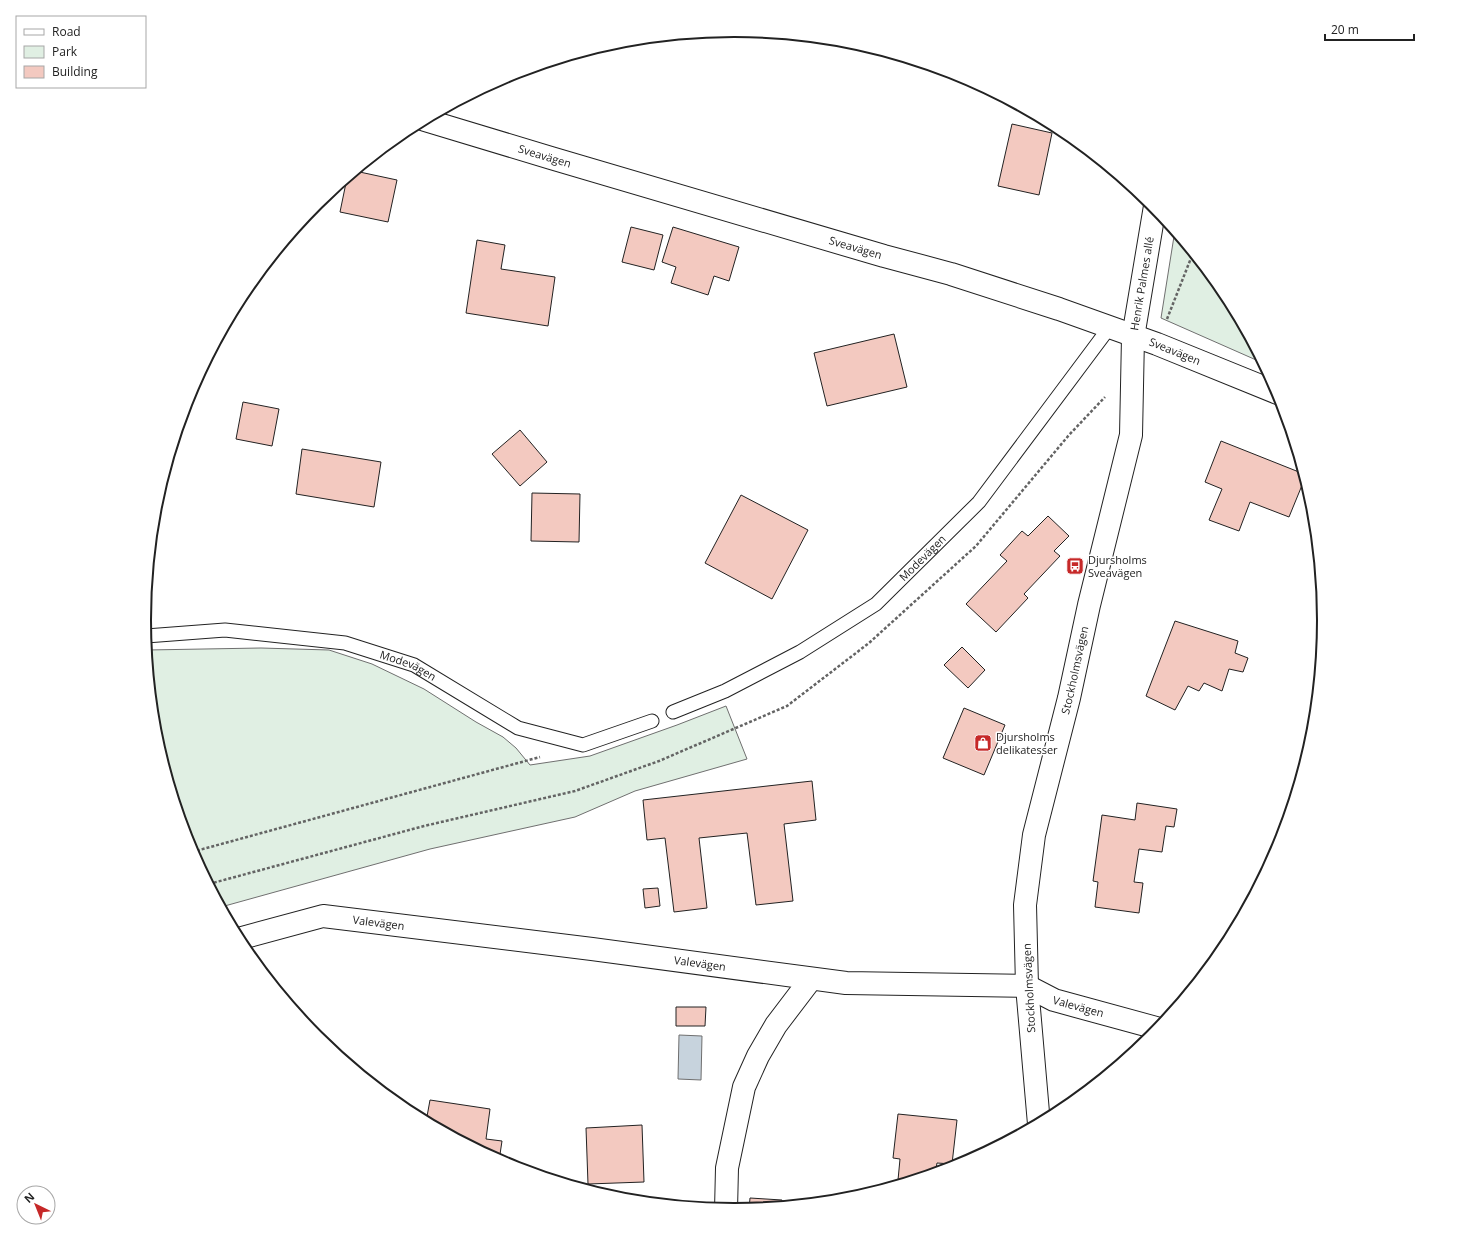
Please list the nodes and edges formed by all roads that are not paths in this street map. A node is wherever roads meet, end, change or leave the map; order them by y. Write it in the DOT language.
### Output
graph roads {
  1 [pos="432,122"];
  2 [pos="1153,215"];
  3 [pos="1109,328"];
  4 [pos="1133,337"];
  5 [pos="1271,390"];
  6 [pos="151,636"];
  7 [pos="673,712"];
  8 [pos="652,721"];
  9 [pos="244,937"];
  10 [pos="811,979"];
  11 [pos="1027,986"];
  12 [pos="1153,1027"];
  13 [pos="1039,1118"];
  14 [pos="726,1204"];
  1 -- 3 [label="street, Sveavägen"];
  2 -- 4 [label="street, Henrik Palmes allé"];
  3 -- 4 [label="street, Sveavägen"];
  3 -- 7 [label="lane, Modevägen"];
  4 -- 5 [label="street, Sveavägen"];
  4 -- 11 [label="street, Stockholmsvägen"];
  6 -- 8 [label="lane, Modevägen"];
  9 -- 10 [label="street, Valevägen"];
  10 -- 11 [label="street, Valevägen"];
  10 -- 14 [label="street"];
  11 -- 12 [label="street, Valevägen"];
  11 -- 13 [label="street, Stockholmsvägen"];
}
